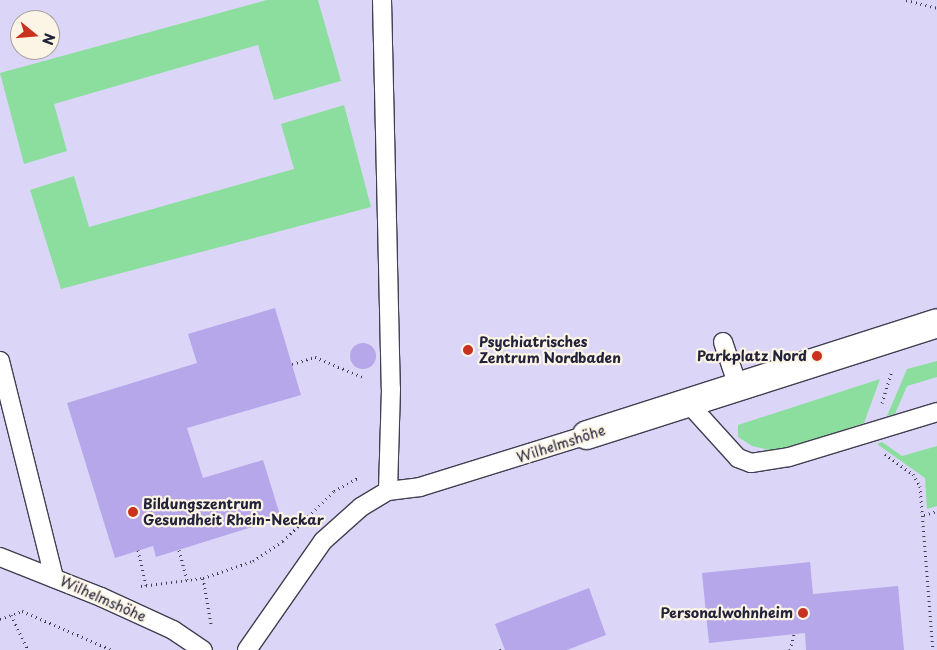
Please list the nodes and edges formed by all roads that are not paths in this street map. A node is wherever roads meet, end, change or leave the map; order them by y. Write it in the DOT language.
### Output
graph roads {
  1 [pos="382,0"];
  2 [pos="937,323"];
  3 [pos="723,342"];
  4 [pos="0,361"];
  5 [pos="738,386"];
  6 [pos="689,404"];
  7 [pos="937,412"];
  8 [pos="586,435"];
  9 [pos="388,492"];
  10 [pos="0,557"];
  11 [pos="54,578"];
  12 [pos="203,650"];
  13 [pos="247,650"];
  1 -- 9 [label="lane"];
  2 -- 5 [label="street, Wilhelmshöhe"];
  3 -- 5 [label="lane"];
  4 -- 11 [label="lane"];
  5 -- 6 [label="street, Wilhelmshöhe"];
  6 -- 7 [label="lane"];
  6 -- 8 [label="street, Wilhelmshöhe"];
  8 -- 9 [label="lane, Wilhelmshöhe"];
  9 -- 13 [label="lane, Wilhelmshöhe"];
  10 -- 11 [label="lane, Wilhelmshöhe"];
  11 -- 12 [label="lane, Wilhelmshöhe"];
}
